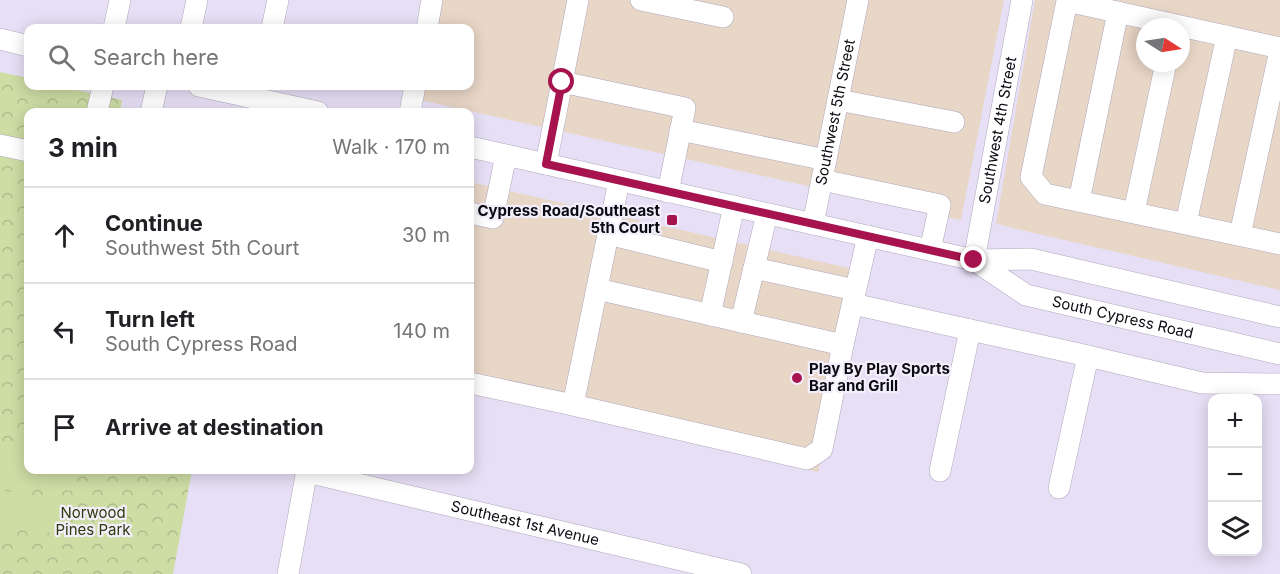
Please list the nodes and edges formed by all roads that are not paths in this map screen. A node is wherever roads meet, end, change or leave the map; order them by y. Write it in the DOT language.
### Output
graph roads {
  1 [pos="120,0"];
  2 [pos="197,0"];
  3 [pos="278,0"];
  4 [pos="432,0"];
  5 [pos="578,0"];
  6 [pos="641,0"];
  7 [pos="858,0"];
  8 [pos="1022,0"];
  9 [pos="1065,0"];
  10 [pos="1118,12"];
  11 [pos="723,17"];
  12 [pos="1142,18"];
  13 [pos="115,24"];
  14 [pos="192,24"];
  15 [pos="273,24"];
  16 [pos="428,24"];
  17 [pos="1190,29"];
  18 [pos="1227,36"];
  19 [pos="0,39"];
  20 [pos="24,45"];
  21 [pos="1280,49"];
  22 [pos="1164,72"];
  23 [pos="562,82"];
  24 [pos="102,90"];
  25 [pos="156,90"];
  26 [pos="207,90"];
  27 [pos="414,90"];
  28 [pos="260,92"];
  29 [pos="838,100"];
  30 [pos="232,103"];
  31 [pos="98,108"];
  32 [pos="153,108"];
  33 [pos="306,108"];
  34 [pos="411,108"];
  35 [pos="954,122"];
  36 [pos="680,130"];
  37 [pos="0,145"];
  38 [pos="474,148"];
  39 [pos="24,150"];
  40 [pos="506,155"];
  41 [pos="546,164"];
  42 [pos="824,170"];
  43 [pos="619,181"];
  44 [pos="668,192"];
  45 [pos="1079,201"];
  46 [pos="734,206"];
  47 [pos="1134,212"];
  48 [pos="474,214"];
  49 [pos="767,214"];
  50 [pos="1186,223"];
  51 [pos="813,224"];
  52 [pos="608,234"];
  53 [pos="1240,235"];
  54 [pos="868,236"];
  55 [pos="1280,244"];
  56 [pos="930,250"];
  57 [pos="974,260"];
  58 [pos="722,262"];
  59 [pos="754,268"];
  60 [pos="597,290"];
  61 [pos="854,297"];
  62 [pos="711,315"];
  63 [pos="1280,316"];
  64 [pos="741,322"];
  65 [pos="970,330"];
  66 [pos="843,345"];
  67 [pos="1280,354"];
  68 [pos="1088,356"];
  69 [pos="474,384"];
  70 [pos="1280,384"];
  71 [pos="573,405"];
  72 [pos="940,471"];
  73 [pos="306,474"];
  74 [pos="320,474"];
  75 [pos="1059,488"];
  76 [pos="288,574"];
  77 [pos="741,574"];
  1 -- 13 [label="street"];
  2 -- 14 [label="street"];
  3 -- 15 [label="street"];
  4 -- 16 [label="street"];
  5 -- 23 [label="street"];
  6 -- 11 [label="street"];
  7 -- 29 [label="street, Southwest 5th Street"];
  8 -- 57 [label="street, Southwest 4th Street"];
  9 -- 10 [label="street"];
  9 -- 45 [label="street"];
  10 -- 12 [label="street"];
  10 -- 45 [label="street"];
  17 -- 18 [label="street"];
  18 -- 21 [label="street"];
  18 -- 50 [label="street"];
  19 -- 20 [label="street"];
  21 -- 53 [label="street"];
  22 -- 47 [label="street"];
  23 -- 36 [label="street"];
  23 -- 41 [label="street"];
  24 -- 31 [label="street"];
  25 -- 32 [label="street"];
  26 -- 30 [label="street"];
  27 -- 34 [label="street"];
  28 -- 30 [label="street"];
  28 -- 33 [label="street"];
  29 -- 35 [label="street"];
  29 -- 42 [label="street, Southwest 5th Street"];
  36 -- 42 [label="street"];
  36 -- 44 [label="street"];
  37 -- 39 [label="street"];
  38 -- 40 [label="street, South Cypress Road"];
  40 -- 41 [label="street, South Cypress Road"];
  40 -- 48 [label="street"];
  41 -- 43 [label="street, South Cypress Road"];
  42 -- 51 [label="street, Southwest 5th Street"];
  42 -- 56 [label="street"];
  43 -- 44 [label="street, South Cypress Road"];
  43 -- 52 [label="street"];
  44 -- 46 [label="street, South Cypress Road"];
  45 -- 47 [label="street"];
  46 -- 49 [label="street, South Cypress Road"];
  46 -- 58 [label="street"];
  47 -- 50 [label="street"];
  49 -- 51 [label="street, South Cypress Road"];
  49 -- 59 [label="street"];
  50 -- 53 [label="street"];
  51 -- 54 [label="street, South Cypress Road"];
  52 -- 58 [label="street"];
  52 -- 60 [label="street"];
  53 -- 55 [label="street"];
  54 -- 56 [label="street, South Cypress Road"];
  54 -- 61 [label="street"];
  56 -- 57 [label="street, South Cypress Road"];
  57 -- 63 [label="street, South Cypress Road"];
  57 -- 67 [label="street, South Cypress Road"];
  58 -- 62 [label="street"];
  59 -- 61 [label="street"];
  59 -- 64 [label="street"];
  60 -- 62 [label="street"];
  60 -- 71 [label="street"];
  61 -- 65 [label="street"];
  61 -- 66 [label="street"];
  62 -- 64 [label="street"];
  64 -- 66 [label="street"];
  65 -- 68 [label="street"];
  65 -- 72 [label="street"];
  66 -- 71 [label="street"];
  68 -- 70 [label="street"];
  68 -- 75 [label="street"];
  69 -- 71 [label="street"];
  73 -- 76 [label="street"];
  74 -- 77 [label="street, Southeast 1st Avenue"];
}
